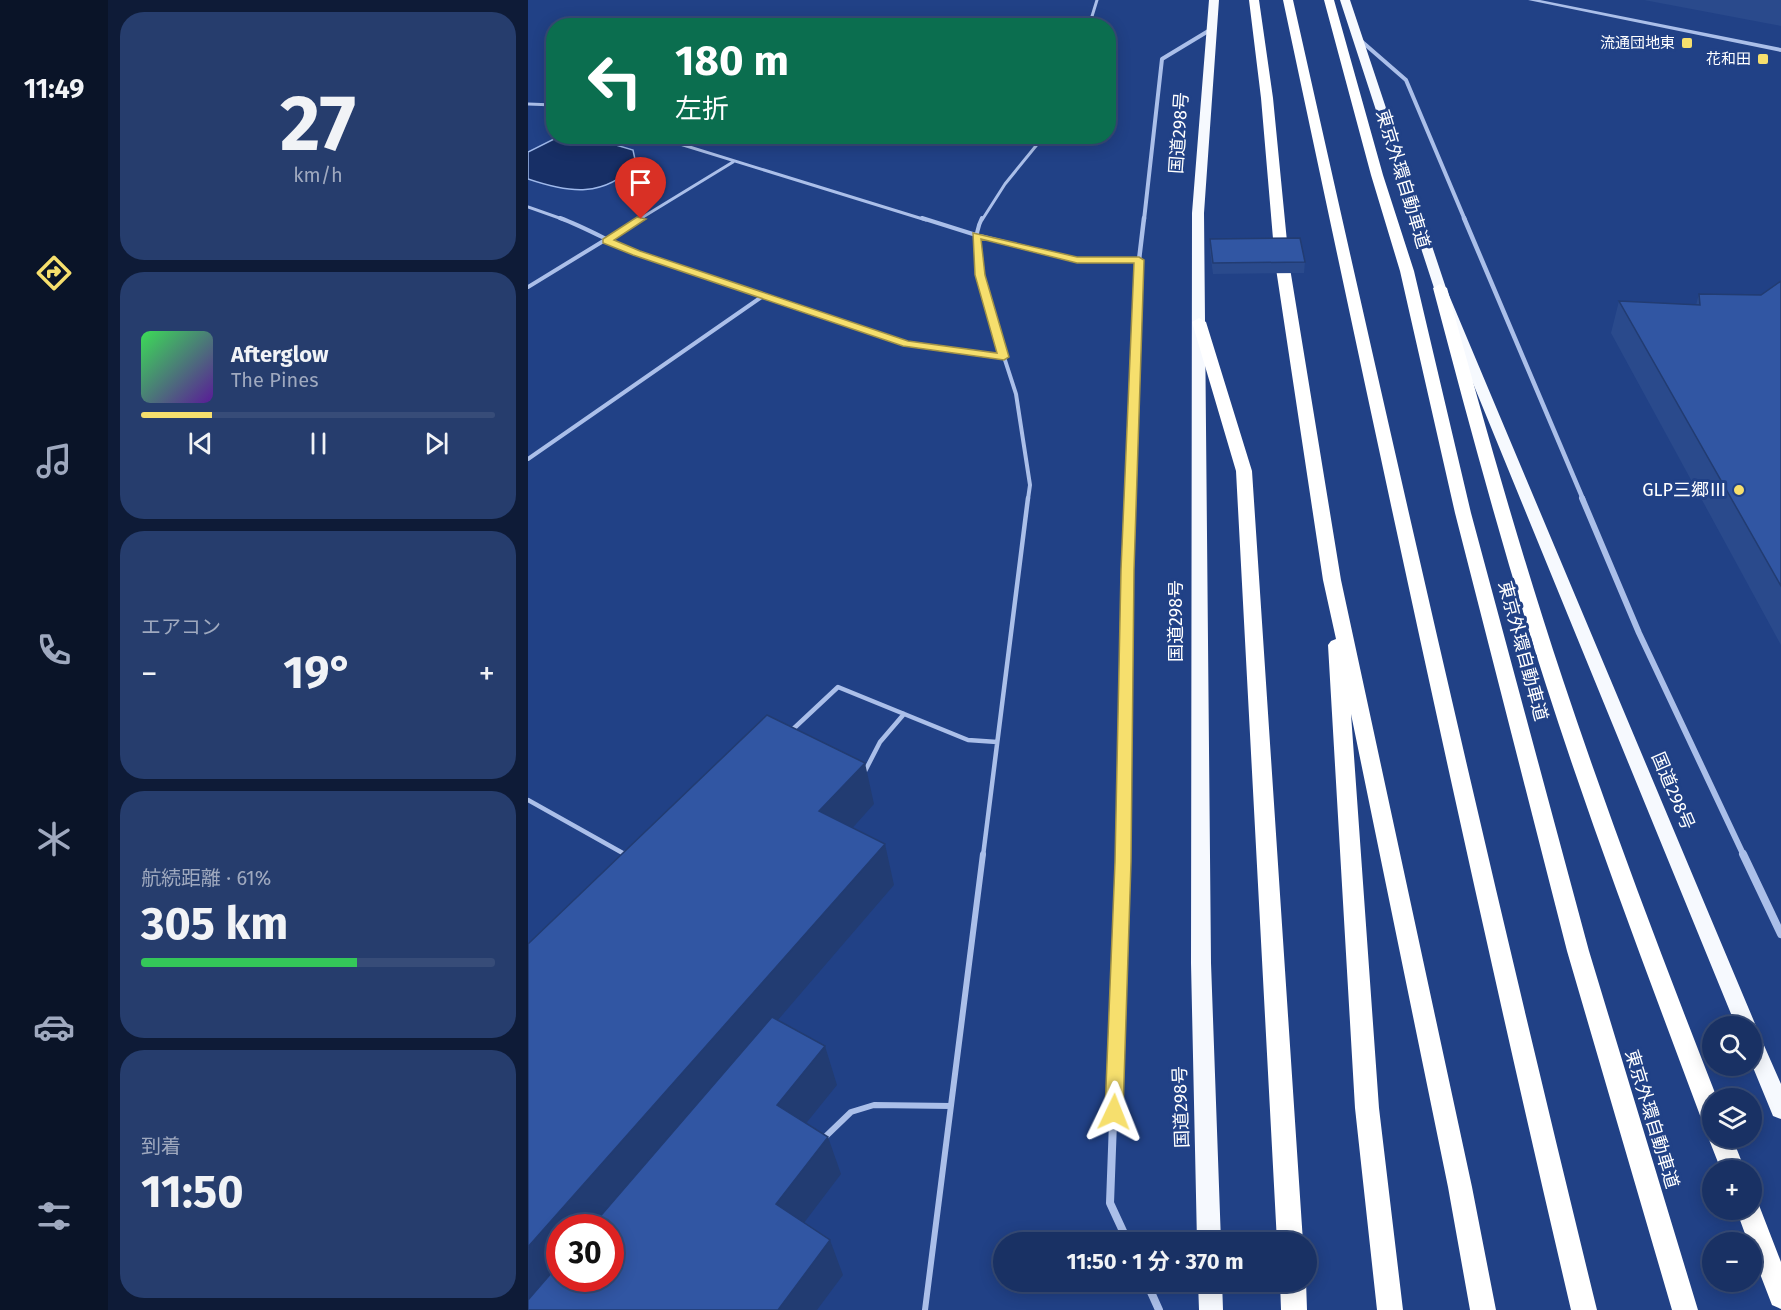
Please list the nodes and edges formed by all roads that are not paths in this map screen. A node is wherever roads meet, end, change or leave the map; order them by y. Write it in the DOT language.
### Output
graph roads {
  1 [pos="1097,0"];
  2 [pos="1214,0"];
  3 [pos="1254,0"];
  4 [pos="1288,0"];
  5 [pos="1329,0"];
  6 [pos="1344,0"];
  7 [pos="1531,0"];
  8 [pos="1091,18"];
  9 [pos="1210,30"];
  10 [pos="1355,36"];
  11 [pos="1781,50"];
  12 [pos="546,103"];
  13 [pos="528,104"];
  14 [pos="680,144"];
  15 [pos="1038,144"];
  16 [pos="734,161"];
  17 [pos="528,207"];
  18 [pos="976,235"];
  19 [pos="607,241"];
  20 [pos="1139,260"];
  21 [pos="528,287"];
  22 [pos="1440,288"];
  23 [pos="763,296"];
  24 [pos="1199,322"];
  25 [pos="1004,357"];
  26 [pos="528,459"];
  27 [pos="1332,580"];
  28 [pos="904,714"];
  29 [pos="786,736"];
  30 [pos="997,742"];
  31 [pos="858,784"];
  32 [pos="528,800"];
  33 [pos="632,858"];
  34 [pos="1781,934"];
  35 [pos="1742,1016"];
  36 [pos="1762,1064"];
  37 [pos="1702,1089"];
  38 [pos="951,1106"];
  39 [pos="1781,1109"];
  40 [pos="817,1145"];
  41 [pos="1752,1220"];
  42 [pos="1123,1232"];
  43 [pos="1209,1232"];
  44 [pos="1289,1232"];
  45 [pos="1151,1292"];
  46 [pos="1210,1292"];
  47 [pos="1293,1292"];
  48 [pos="1781,1296"];
  49 [pos="925,1310"];
  50 [pos="1159,1310"];
  51 [pos="1210,1310"];
  52 [pos="1294,1310"];
  53 [pos="1390,1310"];
  54 [pos="1483,1310"];
  55 [pos="1584,1310"];
  56 [pos="1685,1310"];
  1 -- 8 [label="lane"];
  2 -- 9 [label="highway, 国道298号"];
  3 -- 27 [label="highway"];
  4 -- 55 [label="highway"];
  5 -- 56 [label="highway, 東京外環自動車道"];
  6 -- 10 [label="highway, 国道298号"];
  7 -- 11 [label="street"];
  9 -- 20 [label="street"];
  9 -- 24 [label="highway, 国道298号"];
  10 -- 22 [label="highway, 国道298号"];
  10 -- 34 [label="street"];
  12 -- 13 [label="lane"];
  14 -- 16 [label="lane"];
  15 -- 18 [label="lane"];
  16 -- 18 [label="lane"];
  16 -- 19 [label="lane"];
  17 -- 19 [label="lane"];
  18 -- 20 [label="lane"];
  18 -- 25 [label="lane"];
  19 -- 21 [label="lane"];
  19 -- 23 [label="lane"];
  20 -- 42 [label="street"];
  22 -- 35 [label="highway, 国道298号"];
  22 -- 37 [label="highway"];
  23 -- 25 [label="lane"];
  23 -- 26 [label="lane"];
  24 -- 43 [label="highway, 国道298号"];
  24 -- 44 [label="highway"];
  25 -- 30 [label="lane"];
  27 -- 53 [label="highway"];
  27 -- 54 [label="highway"];
  28 -- 29 [label="lane"];
  28 -- 30 [label="lane"];
  28 -- 31 [label="lane"];
  30 -- 38 [label="lane"];
  32 -- 33 [label="lane"];
  36 -- 39 [label="highway"];
  38 -- 40 [label="lane"];
  38 -- 49 [label="lane"];
  41 -- 48 [label="highway"];
  45 -- 50 [label="street"];
  46 -- 51 [label="highway"];
  47 -- 52 [label="highway"];
}
